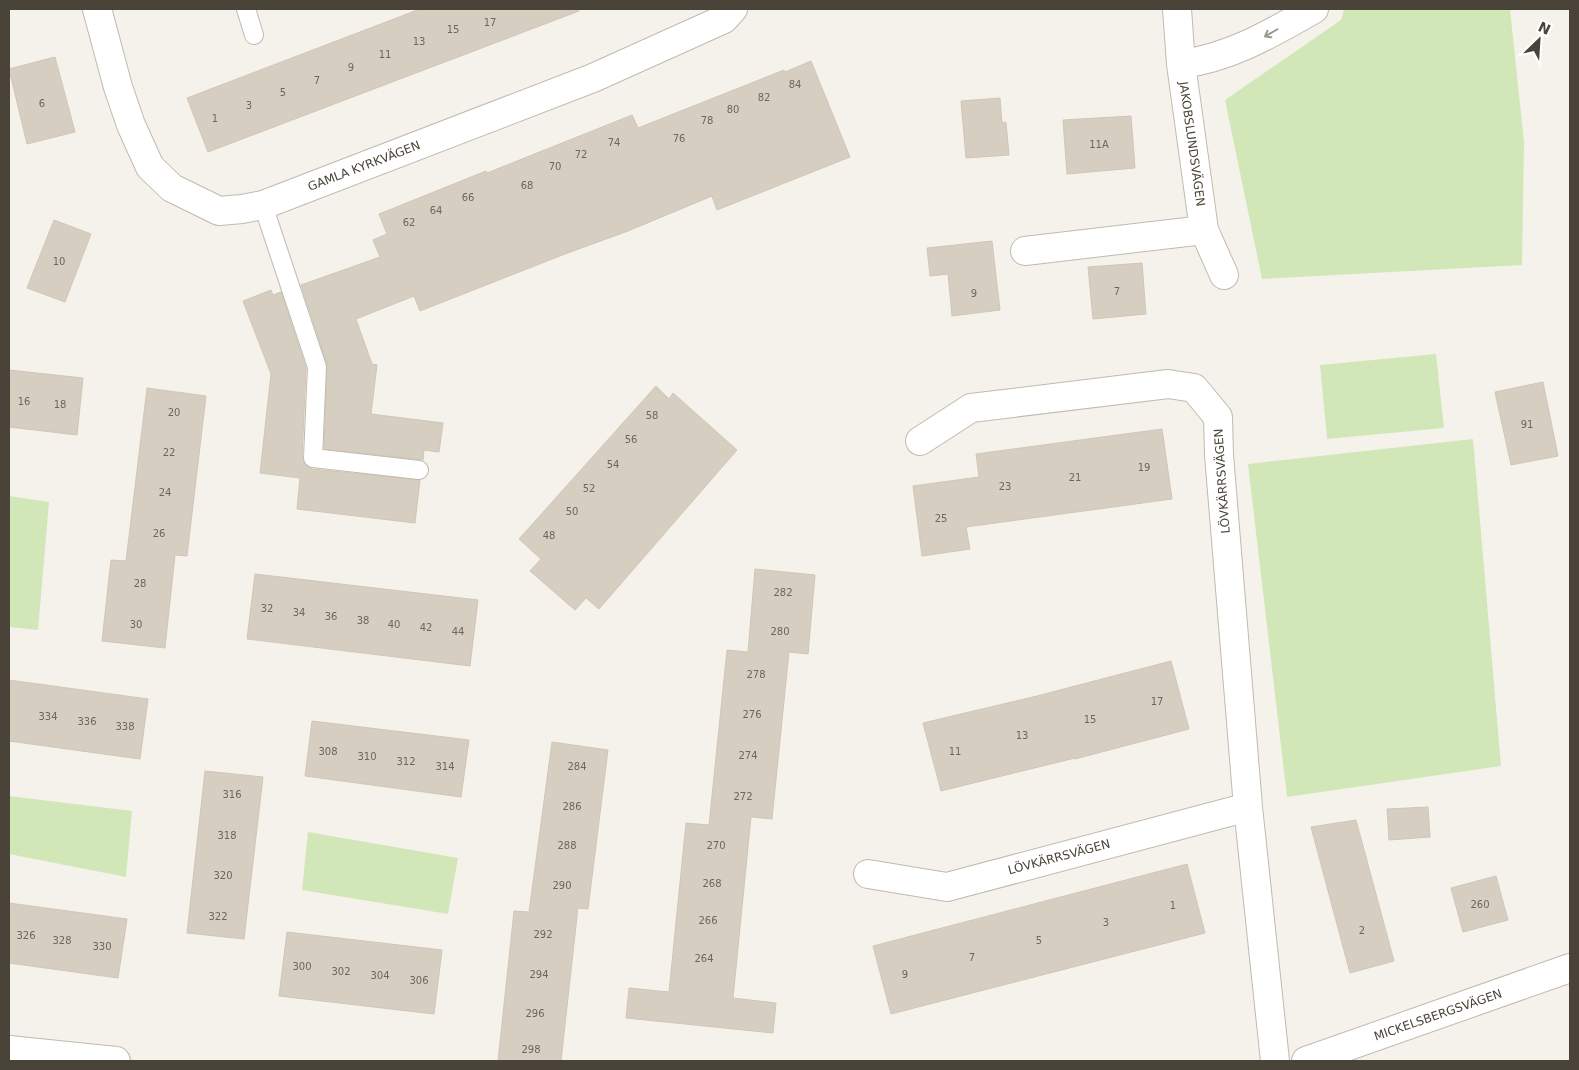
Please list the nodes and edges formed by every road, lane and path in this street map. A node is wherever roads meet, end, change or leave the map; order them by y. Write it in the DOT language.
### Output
graph roads {
  1 [pos="97,9"];
  2 [pos="246,9"];
  3 [pos="733,9"];
  4 [pos="1177,9"];
  5 [pos="1314,9"];
  6 [pos="254,35"];
  7 [pos="1181,64"];
  8 [pos="263,204"];
  9 [pos="1204,230"];
  10 [pos="1024,251"];
  11 [pos="1224,276"];
  12 [pos="920,441"];
  13 [pos="419,470"];
  14 [pos="1248,806"];
  15 [pos="868,874"];
  16 [pos="1570,968"];
  17 [pos="9,1050"];
  18 [pos="116,1061"];
  19 [pos="1275,1061"];
  20 [pos="1306,1061"];
  1 -- 8 [label="street, GAMLA KYRKVÄGEN"];
  2 -- 6 [label="lane"];
  3 -- 8 [label="street, GAMLA KYRKVÄGEN"];
  4 -- 7 [label="street, JAKOBSLUNDSVÄGEN"];
  5 -- 7 [label="street, one-way"];
  7 -- 9 [label="street, JAKOBSLUNDSVÄGEN"];
  8 -- 13 [label="lane"];
  9 -- 10 [label="street"];
  9 -- 11 [label="street, JAKOBSLUNDSVÄGEN"];
  12 -- 14 [label="street, LÖVKÄRRSVÄGEN"];
  14 -- 15 [label="street, LÖVKÄRRSVÄGEN"];
  14 -- 19 [label="street, LÖVKÄRRSVÄGEN"];
  16 -- 20 [label="street, MICKELSBERGSVÄGEN"];
  17 -- 18 [label="street"];
}
